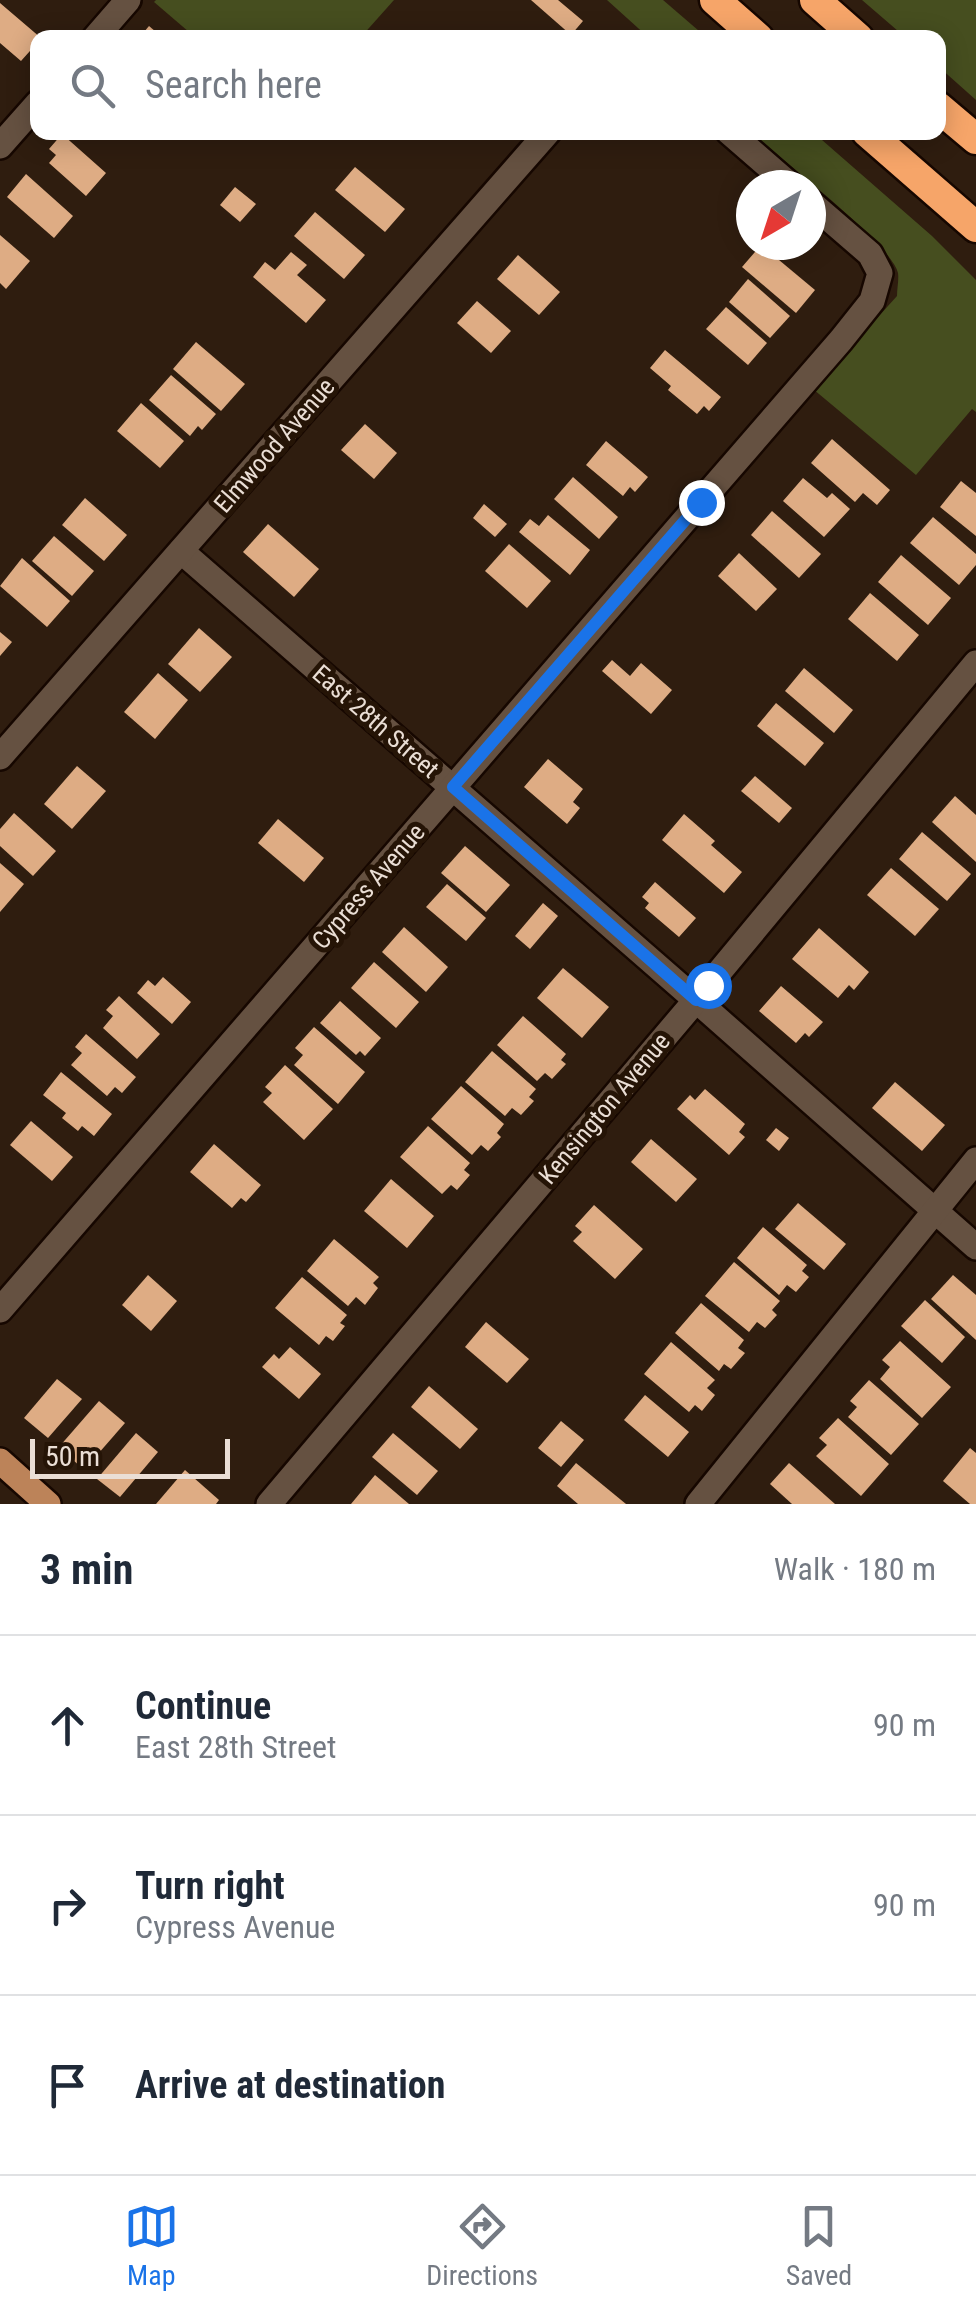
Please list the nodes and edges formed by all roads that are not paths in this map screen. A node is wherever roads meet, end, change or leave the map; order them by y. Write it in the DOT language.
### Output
graph roads {
  1 [pos="128,0"];
  2 [pos="715,0"];
  3 [pos="815,0"];
  4 [pos="102,30"];
  5 [pos="749,30"];
  6 [pos="849,30"];
  7 [pos="30,112"];
  8 [pos="946,114"];
  9 [pos="541,140"];
  10 [pos="738,140"];
  11 [pos="876,140"];
  12 [pos="976,140"];
  13 [pos="0,146"];
  14 [pos="773,170"];
  15 [pos="826,216"];
  16 [pos="976,227"];
  17 [pos="181,551"];
  18 [pos="976,663"];
  19 [pos="0,757"];
  20 [pos="453,787"];
  21 [pos="696,1000"];
  22 [pos="976,1160"];
  23 [pos="935,1210"];
  24 [pos="976,1247"];
  25 [pos="0,1310"];
  26 [pos="0,1461"];
  27 [pos="37,1500"];
  28 [pos="269,1504"];
  29 [pos="698,1504"];
  1 -- 4 [label="street"];
  2 -- 5 [label="highway"];
  3 -- 6 [label="highway"];
  7 -- 13 [label="street"];
  8 -- 12 [label="highway"];
  9 -- 17 [label="street, Elmwood Avenue"];
  10 -- 14 [label="street"];
  11 -- 16 [label="highway"];
  15 -- 20 [label="street, Cypress Avenue"];
  17 -- 19 [label="street, Elmwood Avenue"];
  17 -- 20 [label="street, East 28th Street"];
  18 -- 21 [label="street, Kensington Avenue"];
  20 -- 21 [label="street, East 28th Street"];
  20 -- 25 [label="street, Cypress Avenue"];
  21 -- 23 [label="street, East 28th Street"];
  21 -- 28 [label="street, Kensington Avenue"];
  22 -- 23 [label="street"];
  23 -- 24 [label="street, East 28th Street"];
  23 -- 29 [label="street"];
  26 -- 27 [label="main road"];
}
